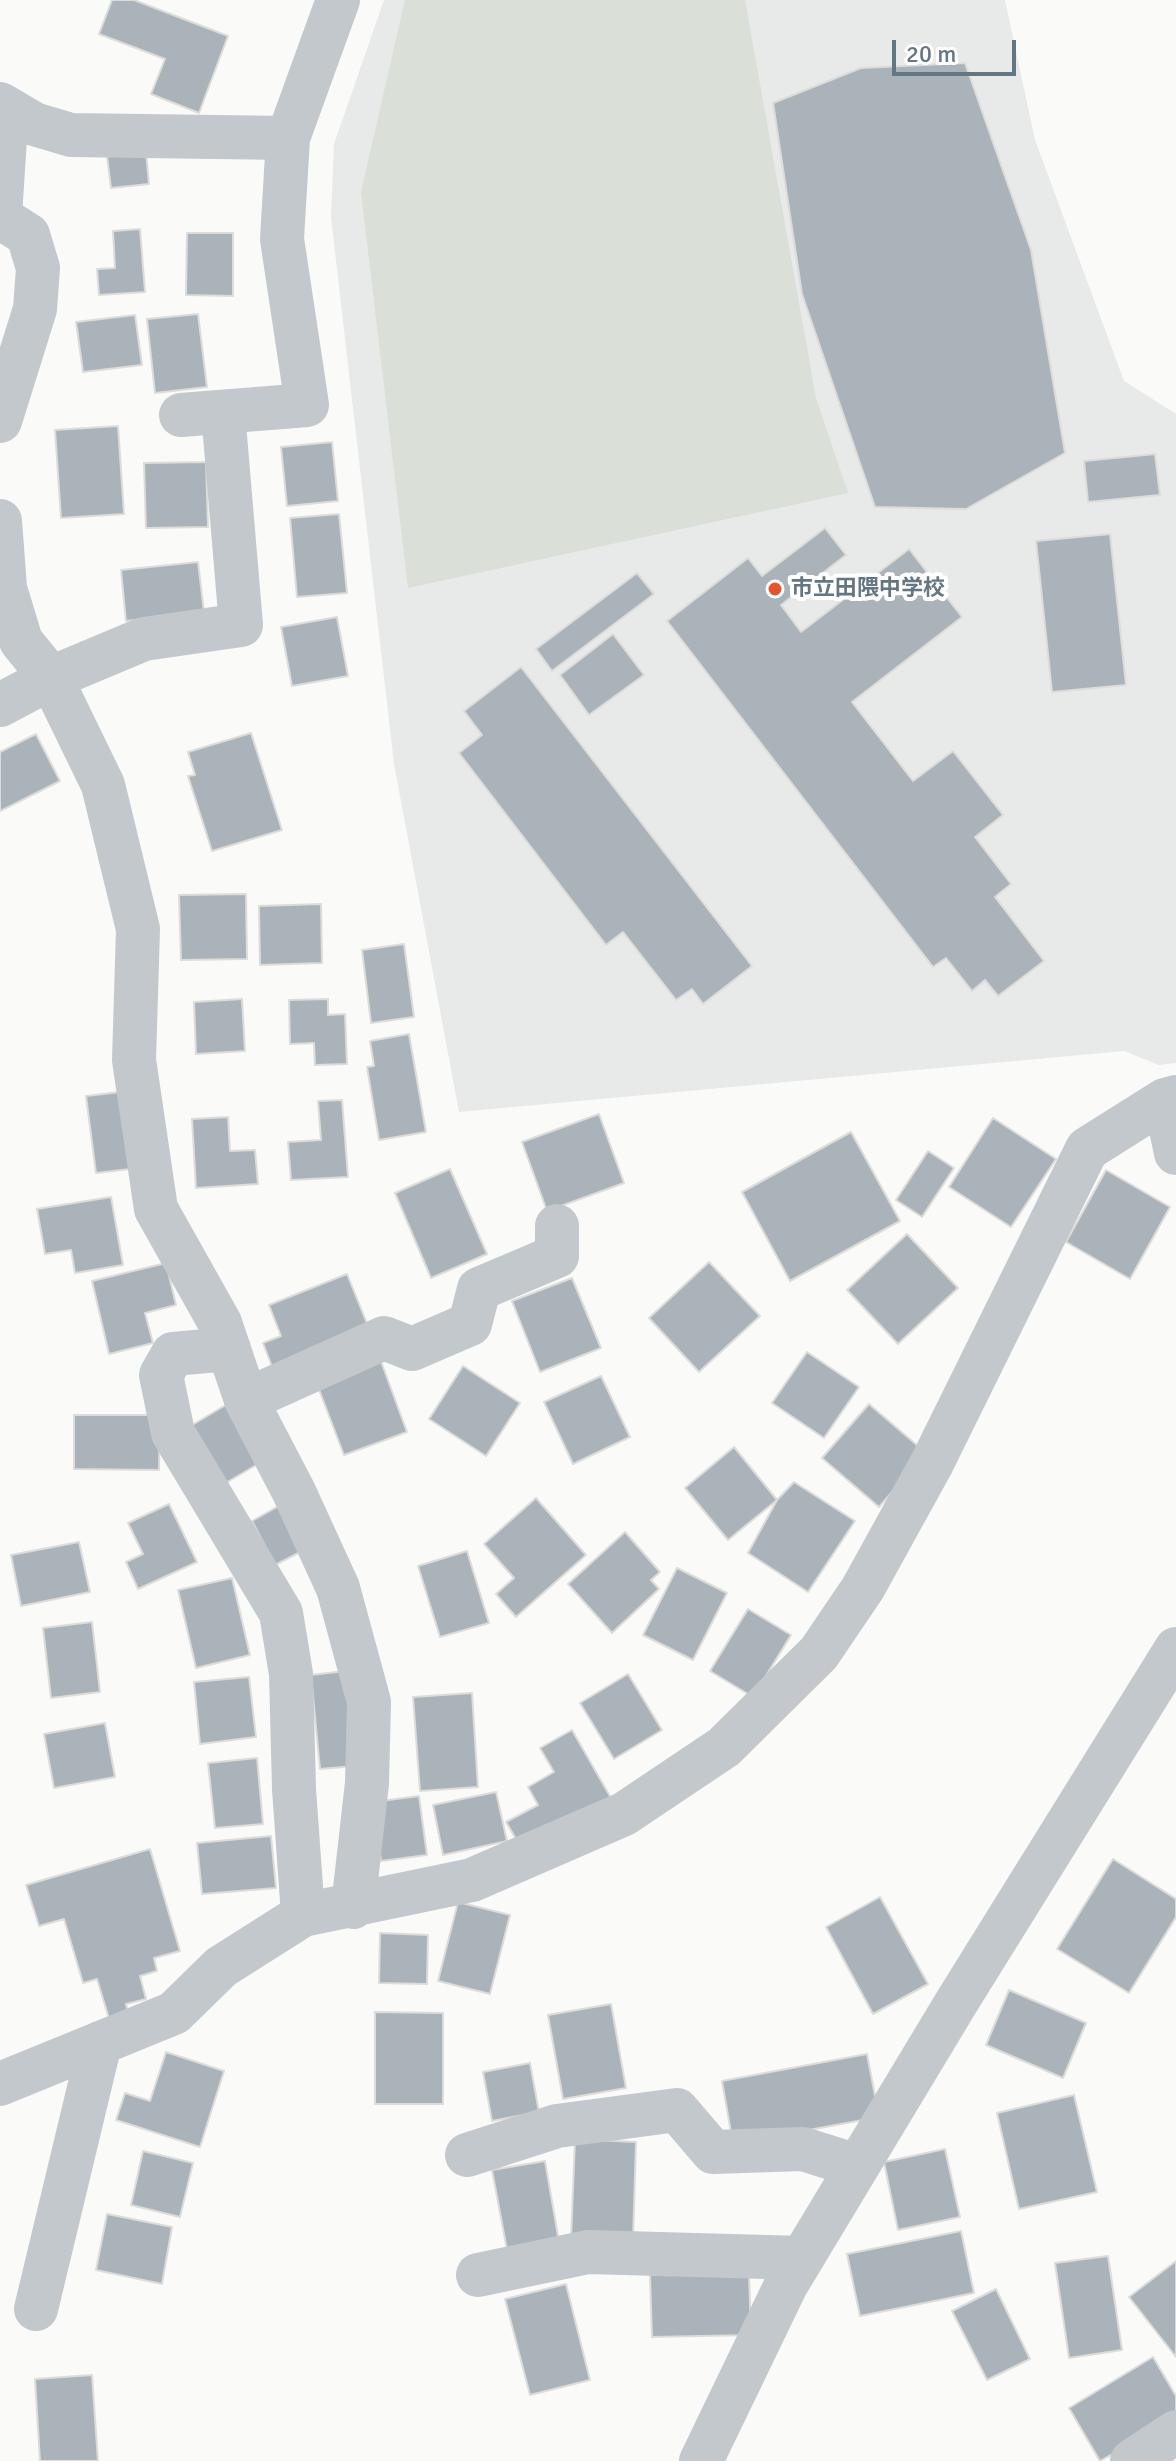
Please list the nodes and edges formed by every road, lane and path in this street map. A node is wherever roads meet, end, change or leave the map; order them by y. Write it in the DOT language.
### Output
graph roads {
  1 [pos="338,0"];
  2 [pos="4,106"];
  3 [pos="288,138"];
  4 [pos="0,216"];
  5 [pos="0,421"];
  6 [pos="0,521"];
  7 [pos="51,678"];
  8 [pos="0,705"];
  9 [pos="1170,1098"];
  10 [pos="1176,1153"];
  11 [pos="557,1226"];
  12 [pos="229,1349"];
  13 [pos="246,1400"];
  14 [pos="1176,1649"];
  15 [pos="353,1907"];
  16 [pos="303,1915"];
  17 [pos="100,2043"];
  18 [pos="0,2084"];
  19 [pos="467,2155"];
  20 [pos="857,2166"];
  21 [pos="802,2258"];
  22 [pos="478,2275"];
  23 [pos="36,2309"];
  24 [pos="1176,2432"];
  25 [pos="701,2461"];
  26 [pos="1132,2461"];
  1 -- 3 [label="street"];
  2 -- 3 [label="street"];
  2 -- 4 [label="street"];
  3 -- 7 [label="street"];
  4 -- 5 [label="street"];
  6 -- 7 [label="street"];
  7 -- 8 [label="street"];
  7 -- 12 [label="street"];
  9 -- 10 [label="street"];
  9 -- 15 [label="street"];
  11 -- 13 [label="street"];
  12 -- 13 [label="street"];
  12 -- 16 [label="street"];
  13 -- 15 [label="street"];
  14 -- 20 [label="street"];
  15 -- 16 [label="street"];
  16 -- 17 [label="street"];
  17 -- 18 [label="street"];
  17 -- 23 [label="street"];
  19 -- 20 [label="street"];
  20 -- 21 [label="street"];
  21 -- 22 [label="street"];
  21 -- 25 [label="street"];
  24 -- 26 [label="street"];
}
